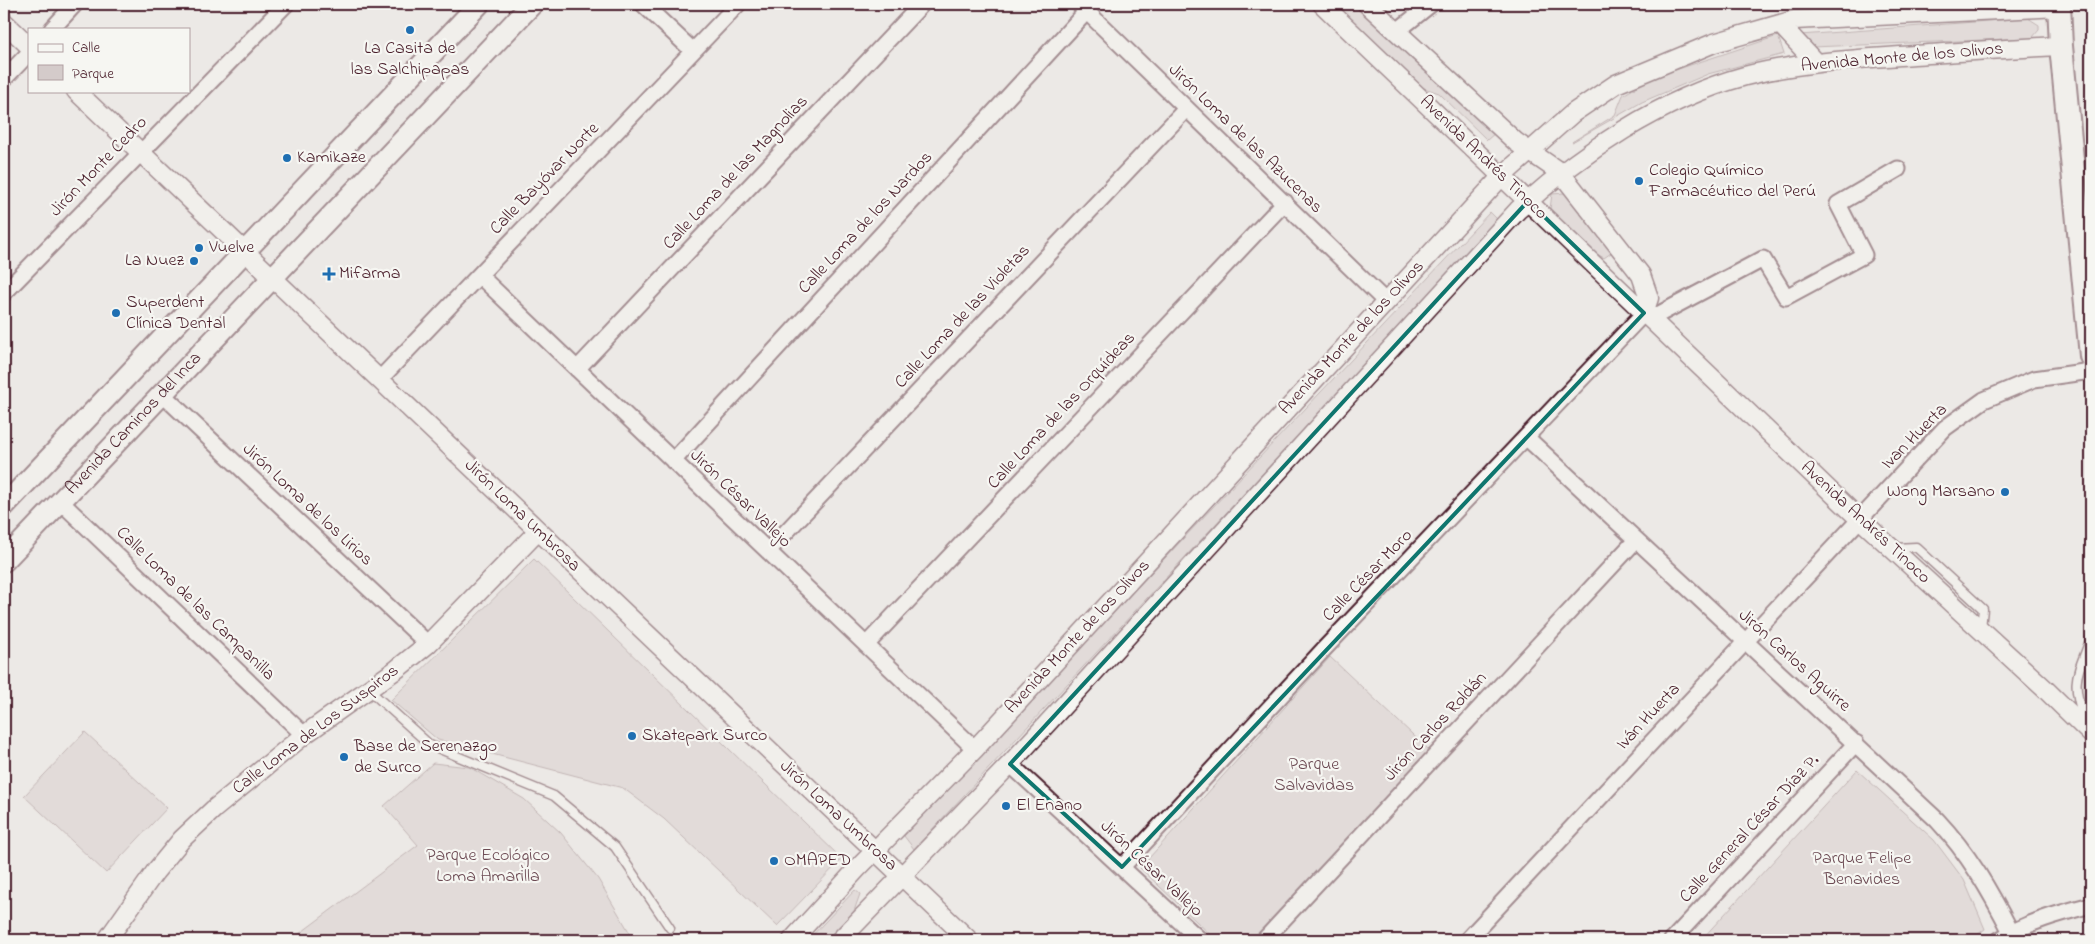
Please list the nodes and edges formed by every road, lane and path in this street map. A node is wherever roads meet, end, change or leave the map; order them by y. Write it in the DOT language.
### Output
graph roads {
  1 [pos="75,4"];
  2 [pos="286,4"];
  3 [pos="479,4"];
  4 [pos="532,4"];
  5 [pos="643,4"];
  6 [pos="738,4"];
  7 [pos="922,4"];
  8 [pos="1322,4"];
  9 [pos="1366,4"];
  10 [pos="1431,4"];
  11 [pos="2059,5"];
  12 [pos="1083,8"];
  13 [pos="1861,10"];
  14 [pos="4,22"];
  15 [pos="1780,24"];
  16 [pos="53,28"];
  17 [pos="1396,32"];
  18 [pos="28,45"];
  19 [pos="2061,46"];
  20 [pos="693,51"];
  21 [pos="28,54"];
  22 [pos="1815,62"];
  23 [pos="4,79"];
  24 [pos="77,92"];
  25 [pos="1186,109"];
  26 [pos="1528,151"];
  27 [pos="140,152"];
  28 [pos="1898,169"];
  29 [pos="1561,173"];
  30 [pos="1501,176"];
  31 [pos="1528,201"];
  32 [pos="1284,202"];
  33 [pos="244,252"];
  34 [pos="480,276"];
  35 [pos="272,278"];
  36 [pos="4,293"];
  37 [pos="1386,302"];
  38 [pos="1647,316"];
  39 [pos="2091,356"];
  40 [pos="577,368"];
  41 [pos="2091,371"];
  42 [pos="379,380"];
  43 [pos="162,394"];
  44 [pos="1526,437"];
  45 [pos="673,461"];
  46 [pos="60,501"];
  47 [pos="4,506"];
  48 [pos="1860,520"];
  49 [pos="538,531"];
  50 [pos="1636,540"];
  51 [pos="768,552"];
  52 [pos="4,560"];
  53 [pos="2091,638"];
  54 [pos="1744,641"];
  55 [pos="428,644"];
  56 [pos="866,645"];
  57 [pos="368,690"];
  58 [pos="304,735"];
  59 [pos="2090,735"];
  60 [pos="1856,743"];
  61 [pos="975,749"];
  62 [pos="1010,764"];
  63 [pos="875,852"];
  64 [pos="1122,867"];
  65 [pos="902,876"];
  66 [pos="2091,904"];
  67 [pos="670,928"];
  68 [pos="2005,936"];
  69 [pos="107,940"];
  70 [pos="792,940"];
  71 [pos="840,940"];
  72 [pos="969,940"];
  73 [pos="1200,940"];
  74 [pos="1264,940"];
  75 [pos="1467,940"];
  76 [pos="1672,940"];
  1 -- 16 [label="street"];
  2 -- 27 [label="street, Jirón Monte Cedro"];
  3 -- 33 [label="main road"];
  4 -- 35 [label="main road, Avenida Caminos del Inca"];
  5 -- 20 [label="street"];
  6 -- 20 [label="street, Calle Bayóvar Norte"];
  7 -- 40 [label="street, Calle Loma de las Magnolias"];
  8 -- 30 [label="street, Avenida Andrés Tinoco"];
  9 -- 17 [label="street, Avenida Andrés Tinoco"];
  10 -- 17 [label="street"];
  11 -- 13 [label="street, Avenida Monte de los Olivos"];
  11 -- 19 [label="main road"];
  12 -- 25 [label="street, Jirón Loma de las Azucenas"];
  12 -- 45 [label="street, Calle Loma de los Nardos"];
  13 -- 15 [label="street, Avenida Monte de los Olivos"];
  14 -- 18 [label="street"];
  15 -- 22 [label="street"];
  15 -- 26 [label="street, Avenida Monte de los Olivos"];
  17 -- 26 [label="street, Avenida Andrés Tinoco"];
  19 -- 22 [label="street, Avenida Monte de los Olivos"];
  19 -- 39 [label="main road"];
  20 -- 34 [label="street, Calle Bayóvar Norte"];
  21 -- 23 [label="street"];
  22 -- 29 [label="street, Avenida Monte de los Olivos"];
  24 -- 27 [label="street, Jirón Loma Umbrosa"];
  25 -- 32 [label="street, Jirón Loma de las Azucenas"];
  25 -- 51 [label="street, Calle Loma de las Violetas"];
  26 -- 29 [label="street, Avenida Andrés Tinoco"];
  26 -- 30 [label="street, Avenida Monte de los Olivos"];
  27 -- 33 [label="street, Jirón Loma Umbrosa"];
  27 -- 36 [label="street, Jirón Monte Cedro"];
  28 -- 38 [label="street, Calle César Moro"];
  29 -- 31 [label="street, Avenida Monte de los Olivos"];
  29 -- 38 [label="street, Avenida Andrés Tinoco"];
  30 -- 31 [label="street, Avenida Andrés Tinoco"];
  30 -- 37 [label="street, Avenida Monte de los Olivos"];
  31 -- 38 [label="street, Avenida Andrés Tinoco"];
  31 -- 62 [label="street, Avenida Monte de los Olivos"];
  32 -- 37 [label="street, Jirón Loma de las Azucenas"];
  32 -- 56 [label="street, Calle Loma de las Orquídeas"];
  33 -- 35 [label="street, Jirón Loma Umbrosa"];
  33 -- 47 [label="main road"];
  34 -- 40 [label="street, Jirón César Vallejo"];
  34 -- 42 [label="street, Calle Bayóvar Norte"];
  35 -- 42 [label="street, Jirón Loma Umbrosa"];
  35 -- 43 [label="main road, Avenida Caminos del Inca"];
  37 -- 61 [label="street, Avenida Monte de los Olivos"];
  38 -- 44 [label="street, Calle César Moro"];
  38 -- 48 [label="street, Avenida Andrés Tinoco"];
  40 -- 45 [label="street, Jirón César Vallejo"];
  41 -- 48 [label="street, Ivan Huerta"];
  42 -- 49 [label="street, Jirón Loma Umbrosa"];
  43 -- 46 [label="main road, Avenida Caminos del Inca"];
  43 -- 55 [label="street, Jirón Loma de los Lirios"];
  44 -- 50 [label="street, Jirón Carlos Aguirre"];
  44 -- 64 [label="street, Calle César Moro"];
  45 -- 51 [label="street, Jirón César Vallejo"];
  46 -- 52 [label="main road, Avenida Caminos del Inca"];
  46 -- 58 [label="street, Calle Loma de las Campanilla"];
  48 -- 54 [label="street, Iván Huerta"];
  48 -- 59 [label="street, Avenida Andrés Tinoco"];
  49 -- 55 [label="street, Calle Loma de Los Suspiros"];
  49 -- 63 [label="street, Jirón Loma Umbrosa"];
  50 -- 54 [label="street, Jirón Carlos Aguirre"];
  50 -- 74 [label="street, Jirón Carlos Roldán"];
  51 -- 56 [label="street, Jirón César Vallejo"];
  53 -- 59 [label="lane"];
  54 -- 60 [label="street, Jirón Carlos Aguirre"];
  54 -- 75 [label="street, Iván Huerta"];
  55 -- 57 [label="street, Calle Loma de Los Suspiros"];
  56 -- 61 [label="street, Jirón César Vallejo"];
  57 -- 58 [label="street, Calle Loma de Los Suspiros"];
  57 -- 67 [label="lane"];
  58 -- 69 [label="street, Calle Loma de Los Suspiros"];
  60 -- 68 [label="street, Jirón Carlos Aguirre"];
  60 -- 76 [label="street, Calle General César Díaz P."];
  61 -- 63 [label="street, Avenida Monte de los Olivos"];
  62 -- 64 [label="street, Jirón César Vallejo"];
  62 -- 65 [label="street, Avenida Monte de los Olivos"];
  63 -- 65 [label="street, Jirón Loma Umbrosa"];
  63 -- 70 [label="street, Avenida Monte de los Olivos"];
  64 -- 73 [label="street, Jirón César Vallejo"];
  65 -- 71 [label="street, Avenida Monte de los Olivos"];
  65 -- 72 [label="street, Jirón Loma Umbrosa"];
  66 -- 68 [label="street"];
}
